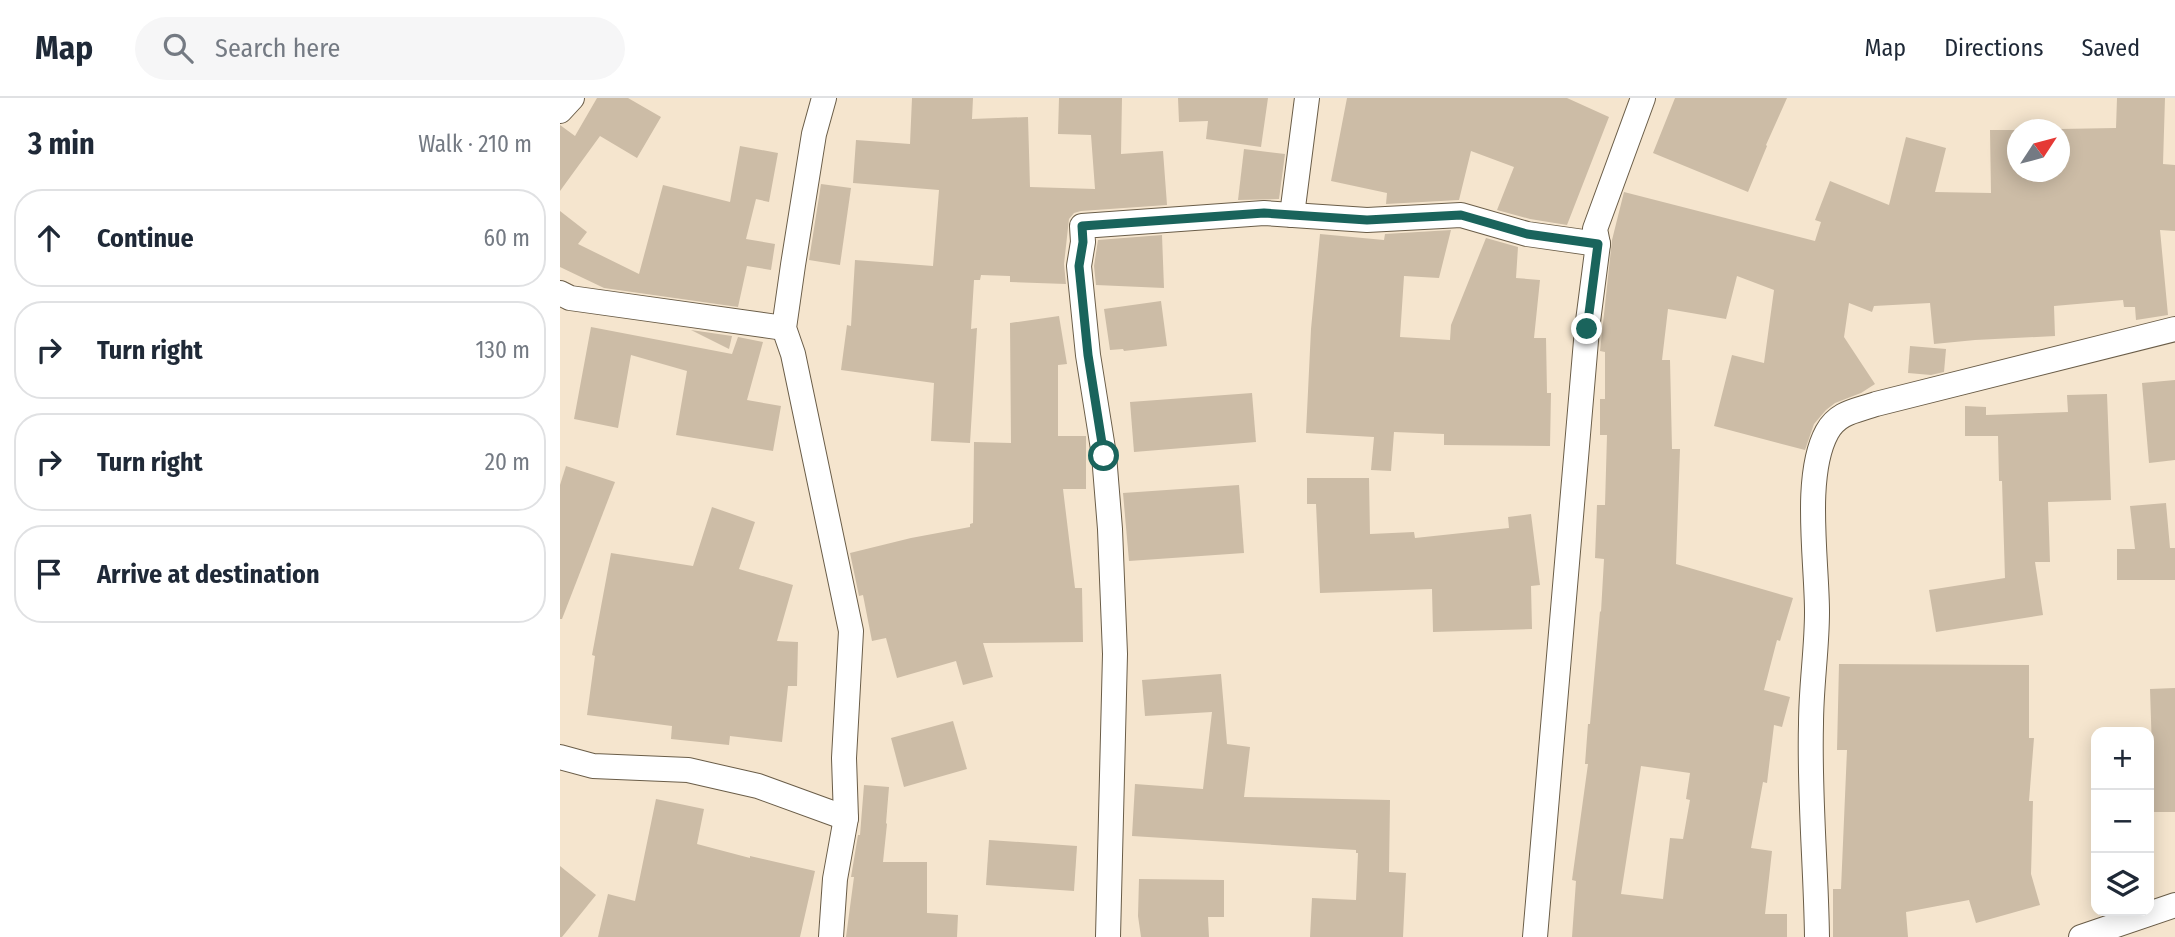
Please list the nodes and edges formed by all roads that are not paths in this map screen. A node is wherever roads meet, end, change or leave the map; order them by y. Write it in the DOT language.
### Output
graph roads {
  1 [pos="572,98"];
  2 [pos="824,98"];
  3 [pos="1307,98"];
  4 [pos="1643,98"];
  5 [pos="560,111"];
  6 [pos="1292,215"];
  7 [pos="1598,244"];
  8 [pos="560,293"];
  9 [pos="785,328"];
  10 [pos="2175,329"];
  11 [pos="560,757"];
  12 [pos="846,818"];
  13 [pos="2175,905"];
  14 [pos="831,937"];
  15 [pos="1108,937"];
  16 [pos="1535,937"];
  17 [pos="1817,937"];
  18 [pos="2081,937"];
  1 -- 5 [label="street"];
  2 -- 9 [label="street"];
  3 -- 6 [label="street"];
  4 -- 7 [label="street"];
  6 -- 7 [label="street"];
  6 -- 15 [label="street"];
  7 -- 16 [label="street"];
  8 -- 9 [label="street"];
  9 -- 12 [label="street"];
  10 -- 17 [label="street"];
  11 -- 12 [label="street"];
  12 -- 14 [label="street"];
  13 -- 18 [label="street"];
}
